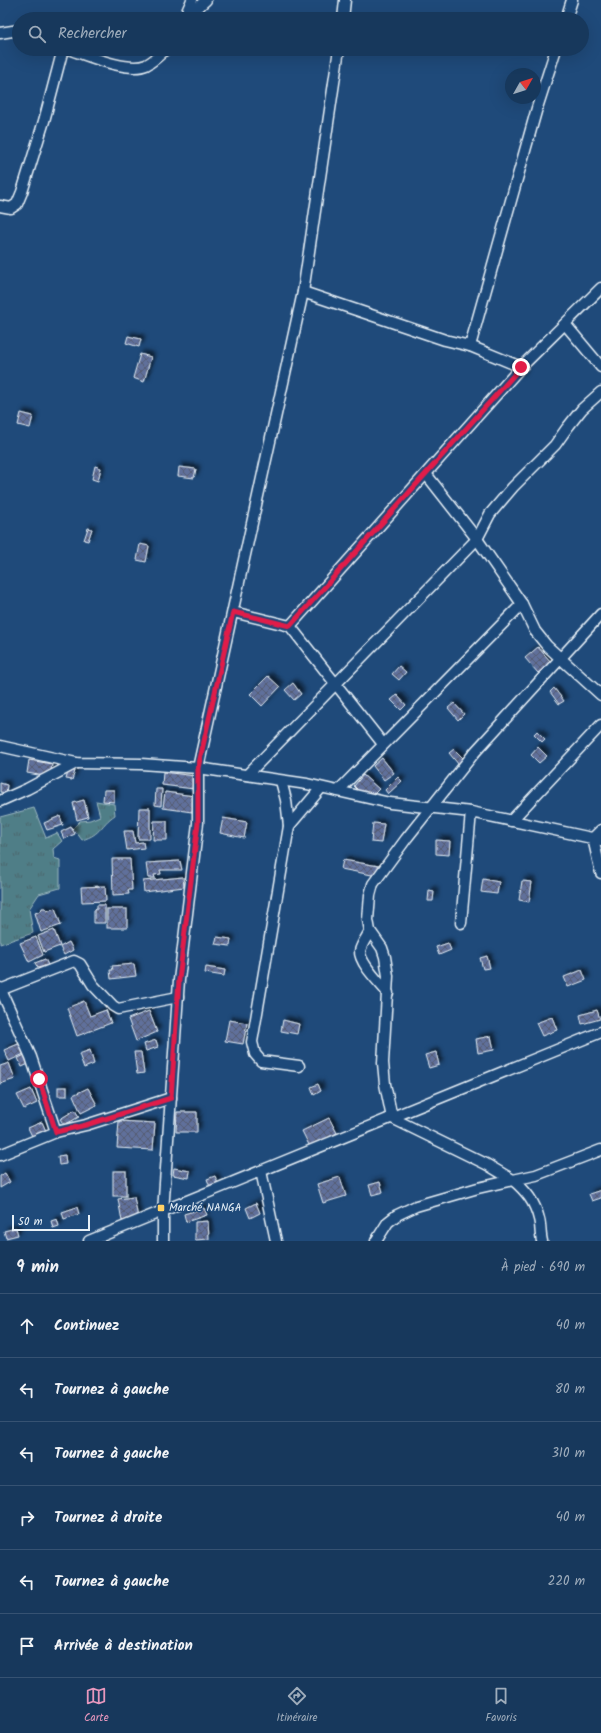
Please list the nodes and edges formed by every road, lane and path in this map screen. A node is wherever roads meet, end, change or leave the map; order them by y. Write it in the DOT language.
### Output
graph roads {
  1 [pos="192,0"];
  2 [pos="206,0"];
  3 [pos="345,0"];
  4 [pos="572,0"];
  5 [pos="187,12"];
  6 [pos="192,12"];
  7 [pos="344,12"];
  8 [pos="568,12"];
  9 [pos="12,31"];
  10 [pos="0,33"];
  11 [pos="61,56"];
  12 [pos="88,56"];
  13 [pos="160,56"];
  14 [pos="338,56"];
  15 [pos="554,56"];
  16 [pos="0,206"];
  17 [pos="601,288"];
  18 [pos="302,292"];
  19 [pos="565,324"];
  20 [pos="470,346"];
  21 [pos="521,367"];
  22 [pos="601,367"];
  23 [pos="601,392"];
  24 [pos="426,474"];
  25 [pos="477,539"];
  26 [pos="522,604"];
  27 [pos="233,612"];
  28 [pos="601,614"];
  29 [pos="290,626"];
  30 [pos="560,658"];
  31 [pos="337,684"];
  32 [pos="601,696"];
  33 [pos="601,725"];
  34 [pos="383,744"];
  35 [pos="0,746"];
  36 [pos="76,763"];
  37 [pos="198,768"];
  38 [pos="247,776"];
  39 [pos="281,780"];
  40 [pos="321,788"];
  41 [pos="338,791"];
  42 [pos="0,801"];
  43 [pos="432,807"];
  44 [pos="471,812"];
  45 [pos="511,821"];
  46 [pos="289,826"];
  47 [pos="601,830"];
  48 [pos="597,839"];
  49 [pos="601,873"];
  50 [pos="461,923"];
  51 [pos="370,931"];
  52 [pos="0,989"];
  53 [pos="388,993"];
  54 [pos="178,997"];
  55 [pos="601,1032"];
  56 [pos="299,1066"];
  57 [pos="171,1098"];
  58 [pos="392,1118"];
  59 [pos="56,1132"];
  60 [pos="601,1150"];
  61 [pos="0,1155"];
  62 [pos="261,1171"];
  63 [pos="513,1180"];
  64 [pos="163,1212"];
  65 [pos="89,1241"];
  66 [pos="163,1241"];
  67 [pos="276,1241"];
  68 [pos="376,1241"];
  69 [pos="542,1241"];
  1 -- 5 [label="street"];
  2 -- 6 [label="street"];
  3 -- 7 [label="street"];
  4 -- 8 [label="street"];
  9 -- 10 [label="street"];
  11 -- 16 [label="street"];
  12 -- 13 [label="street"];
  14 -- 18 [label="street"];
  15 -- 20 [label="street"];
  17 -- 19 [label="street"];
  18 -- 20 [label="street"];
  18 -- 27 [label="street"];
  19 -- 21 [label="street"];
  19 -- 22 [label="street"];
  20 -- 21 [label="street"];
  21 -- 24 [label="street"];
  23 -- 25 [label="street"];
  24 -- 25 [label="street"];
  24 -- 29 [label="street"];
  25 -- 26 [label="street"];
  25 -- 31 [label="street"];
  26 -- 30 [label="street"];
  26 -- 34 [label="street"];
  27 -- 29 [label="street"];
  27 -- 37 [label="street"];
  28 -- 30 [label="street"];
  29 -- 31 [label="street"];
  30 -- 32 [label="street"];
  30 -- 43 [label="street"];
  31 -- 34 [label="street"];
  31 -- 38 [label="street"];
  33 -- 45 [label="street"];
  34 -- 41 [label="street"];
  35 -- 36 [label="street"];
  36 -- 37 [label="street"];
  36 -- 42 [label="street"];
  37 -- 38 [label="street"];
  37 -- 54 [label="street"];
  38 -- 39 [label="street"];
  39 -- 40 [label="street"];
  39 -- 46 [label="street"];
  40 -- 41 [label="street"];
  40 -- 46 [label="street"];
  41 -- 43 [label="street"];
  43 -- 44 [label="street"];
  43 -- 51 [label="street"];
  44 -- 45 [label="street"];
  44 -- 50 [label="street"];
  45 -- 48 [label="street"];
  46 -- 56 [label="street"];
  47 -- 48 [label="street"];
  48 -- 49 [label="street"];
  51 -- 53 [label="street"];
  51 -- 53 [label="street"];
  52 -- 54 [label="street"];
  52 -- 59 [label="street"];
  53 -- 58 [label="street"];
  54 -- 57 [label="street"];
  55 -- 58 [label="street"];
  57 -- 59 [label="street"];
  57 -- 64 [label="street"];
  58 -- 62 [label="street"];
  58 -- 63 [label="street"];
  59 -- 61 [label="street"];
  60 -- 63 [label="street"];
  62 -- 64 [label="street"];
  62 -- 67 [label="street"];
  63 -- 68 [label="street"];
  63 -- 69 [label="street"];
  64 -- 65 [label="street"];
  64 -- 66 [label="street"];
}
